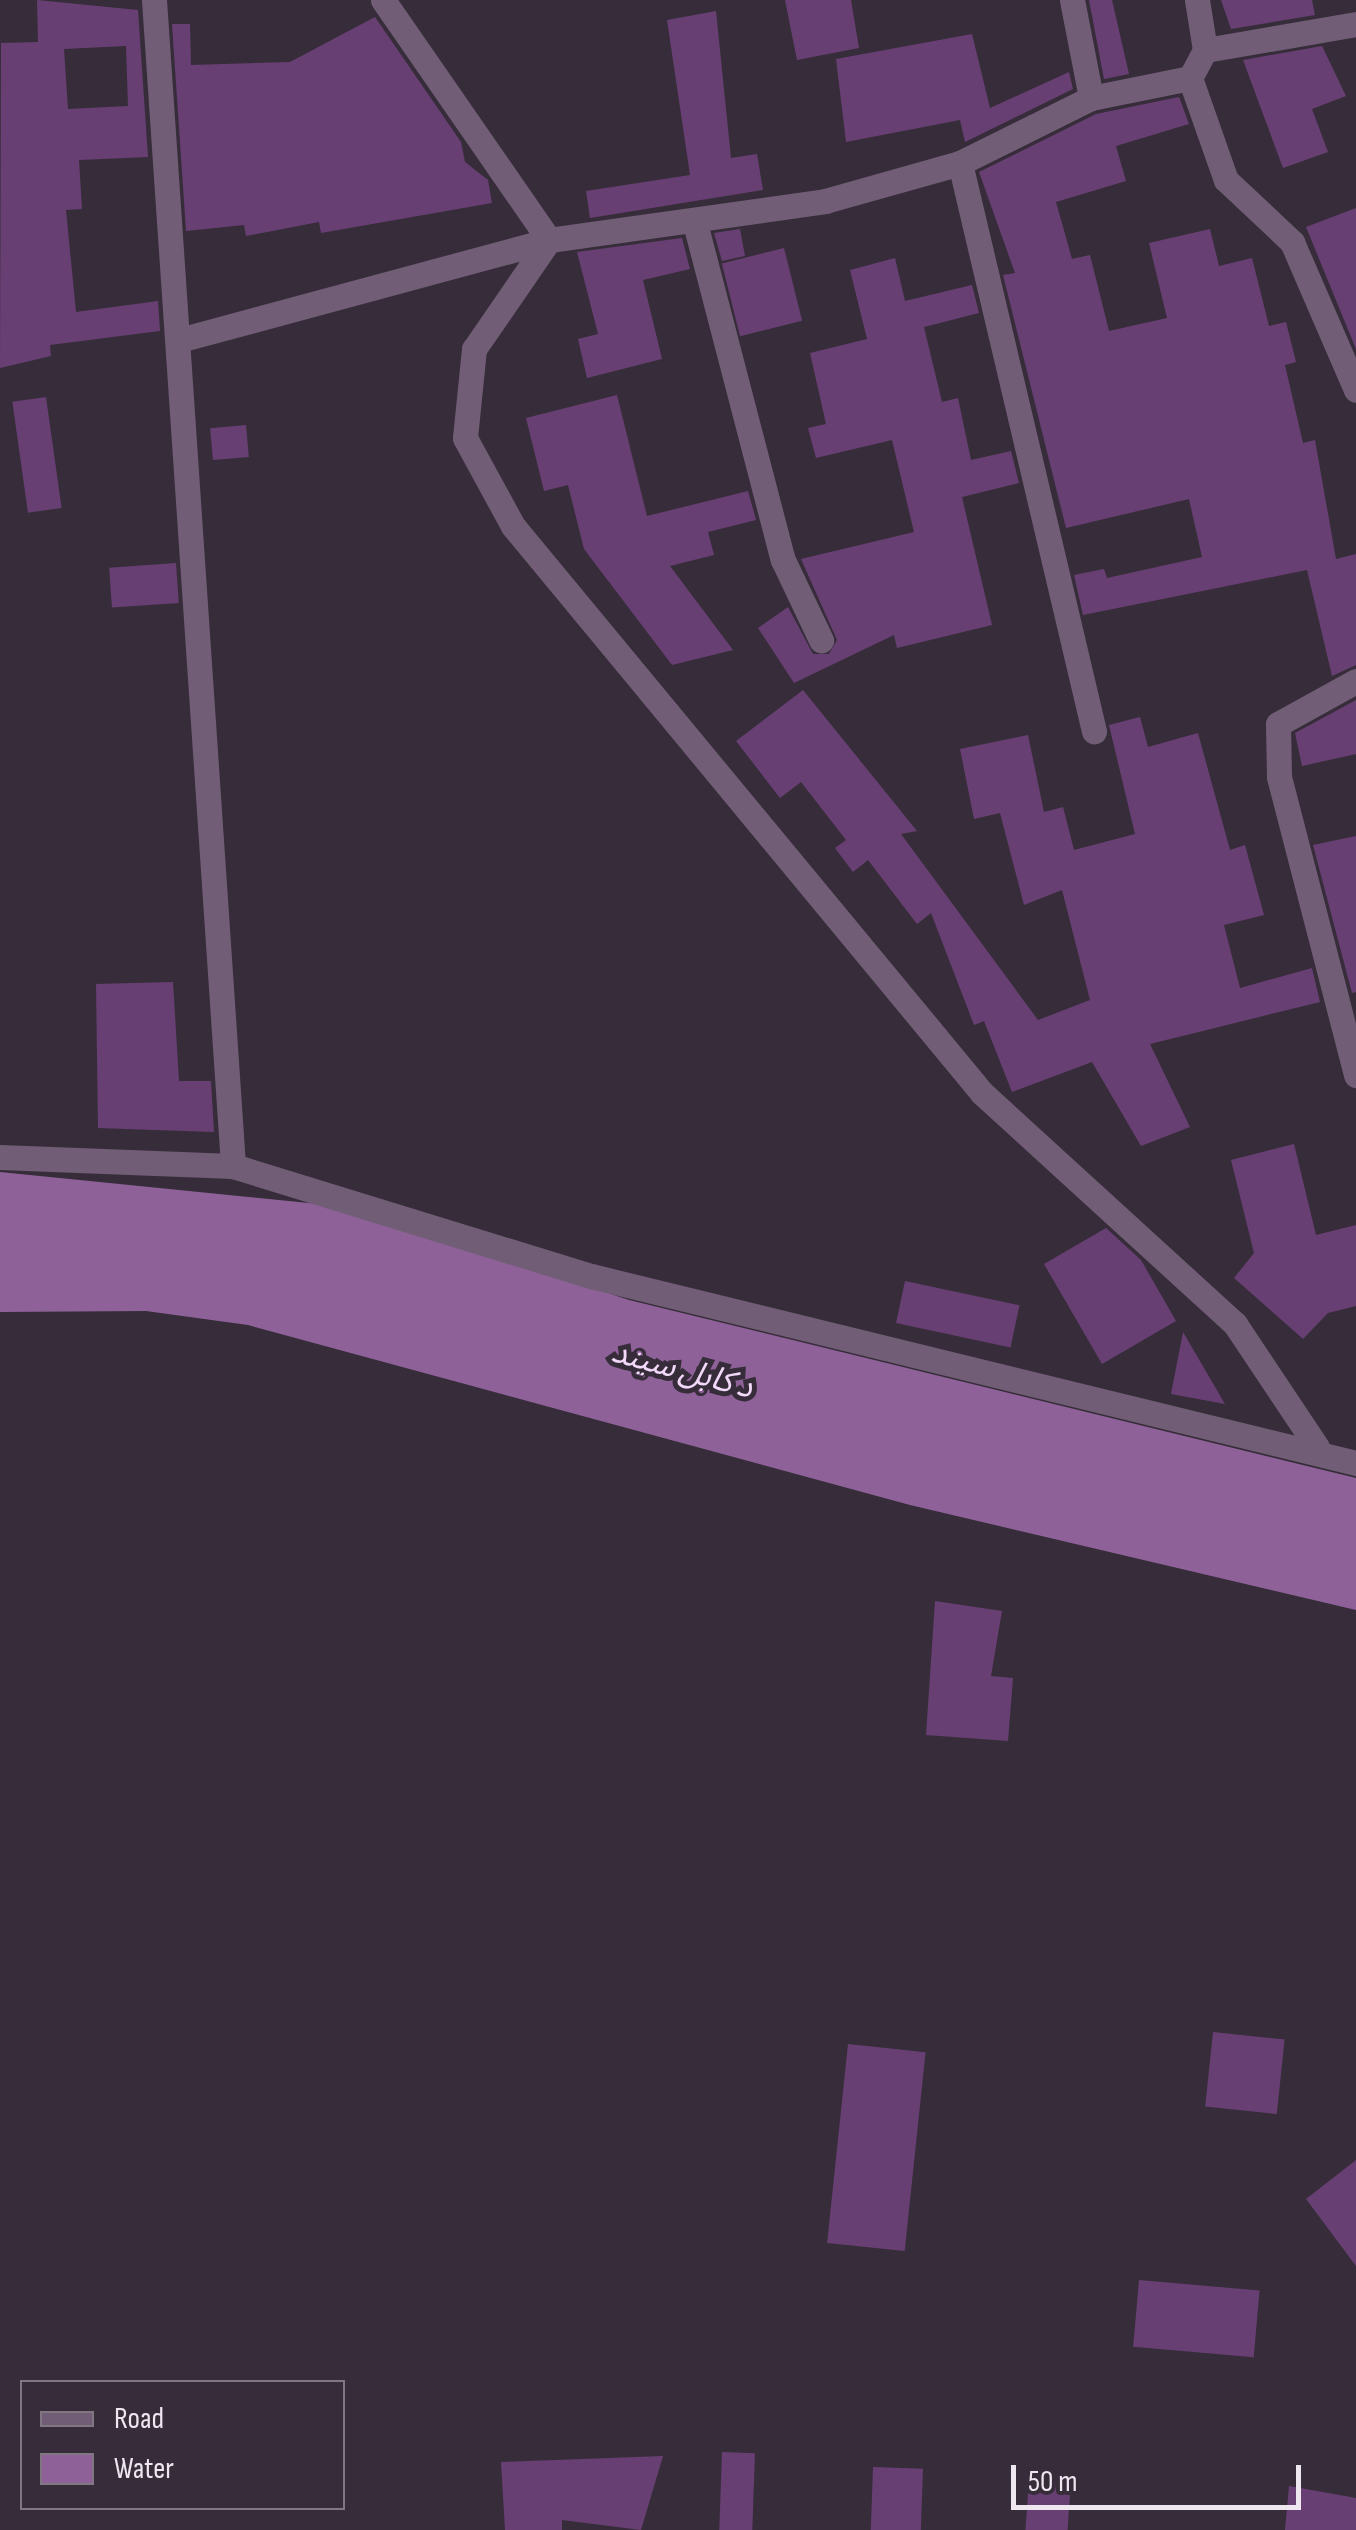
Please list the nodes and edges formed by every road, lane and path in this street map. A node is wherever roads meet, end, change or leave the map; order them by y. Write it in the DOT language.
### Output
graph roads {
  1 [pos="154,0"];
  2 [pos="384,0"];
  3 [pos="1072,0"];
  4 [pos="1197,0"];
  5 [pos="1356,24"];
  6 [pos="1205,50"];
  7 [pos="1190,78"];
  8 [pos="1091,98"];
  9 [pos="960,163"];
  10 [pos="695,222"];
  11 [pos="549,240"];
  12 [pos="183,339"];
  13 [pos="1356,390"];
  14 [pos="821,640"];
  15 [pos="1356,681"];
  16 [pos="1094,731"];
  17 [pos="1356,1075"];
  18 [pos="0,1157"];
  19 [pos="234,1166"];
  20 [pos="1317,1447"];
  21 [pos="1356,1462"];
  1 -- 12 [label="street"];
  2 -- 11 [label="street"];
  3 -- 8 [label="street"];
  4 -- 6 [label="street"];
  5 -- 6 [label="street"];
  6 -- 7 [label="street"];
  7 -- 8 [label="street"];
  7 -- 13 [label="street"];
  8 -- 9 [label="street"];
  9 -- 10 [label="street"];
  9 -- 16 [label="street"];
  10 -- 11 [label="street"];
  10 -- 14 [label="street"];
  11 -- 12 [label="street"];
  11 -- 20 [label="street"];
  12 -- 19 [label="street"];
  15 -- 17 [label="street"];
  18 -- 19 [label="street"];
  19 -- 20 [label="street"];
  20 -- 21 [label="street"];
}
